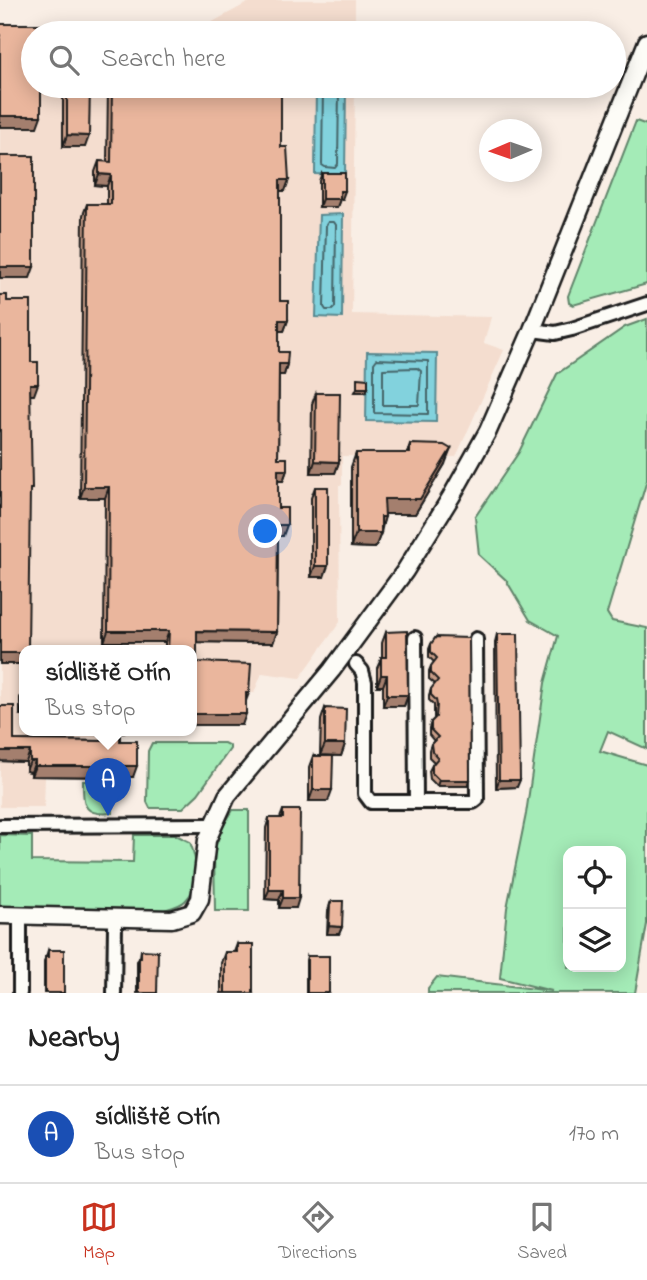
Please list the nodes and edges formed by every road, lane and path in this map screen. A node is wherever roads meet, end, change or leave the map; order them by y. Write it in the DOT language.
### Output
graph roads {
  1 [pos="647,42"];
  2 [pos="626,95"];
  3 [pos="625,98"];
  4 [pos="647,304"];
  5 [pos="533,330"];
  6 [pos="415,638"];
  7 [pos="476,639"];
  8 [pos="356,664"];
  9 [pos="416,802"];
  10 [pos="212,825"];
  11 [pos="0,826"];
  12 [pos="0,915"];
  13 [pos="20,916"];
  14 [pos="115,926"];
  15 [pos="20,993"];
  16 [pos="114,993"];
  1 -- 2 [label="street"];
  3 -- 5 [label="street"];
  4 -- 5 [label="street"];
  5 -- 10 [label="street"];
  6 -- 9 [label="street"];
  7 -- 9 [label="street"];
  8 -- 9 [label="street"];
  10 -- 11 [label="street"];
  10 -- 13 [label="street"];
  12 -- 13 [label="street"];
  13 -- 15 [label="street"];
  14 -- 16 [label="street"];
}
